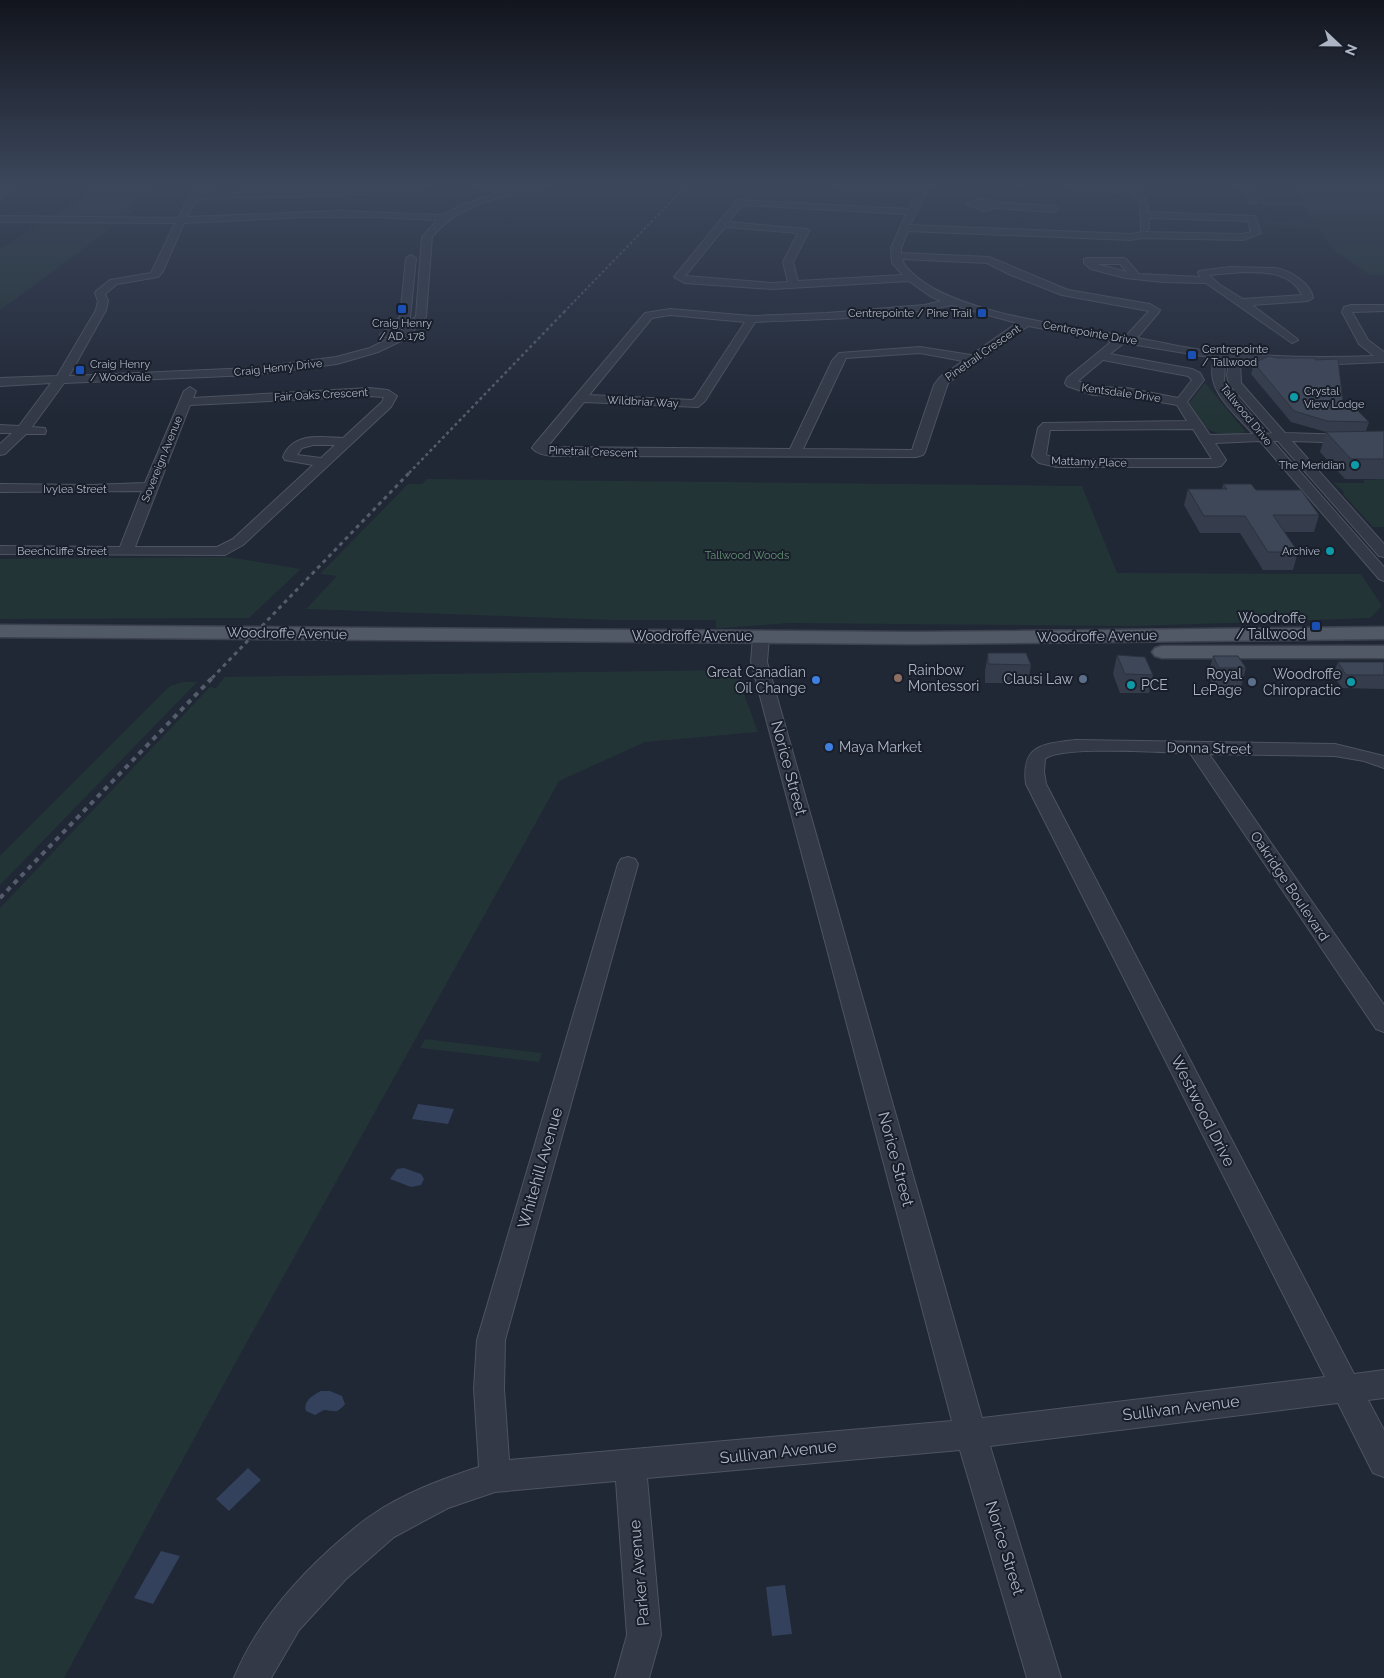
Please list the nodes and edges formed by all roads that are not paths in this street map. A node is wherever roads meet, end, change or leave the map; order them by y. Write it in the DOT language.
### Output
graph roads {
  1 [pos="161,263"];
  2 [pos="411,263"];
  3 [pos="425,263"];
  4 [pos="690,263"];
  5 [pos="788,263"];
  6 [pos="899,263"];
  7 [pos="995,263"];
  8 [pos="1135,276"];
  9 [pos="910,278"];
  10 [pos="1208,280"];
  11 [pos="794,285"];
  12 [pos="952,302"];
  13 [pos="1242,302"];
  14 [pos="1384,308"];
  15 [pos="752,319"];
  16 [pos="1026,322"];
  17 [pos="1125,339"];
  18 [pos="1292,340"];
  19 [pos="1228,355"];
  20 [pos="1100,356"];
  21 [pos="1384,358"];
  22 [pos="972,359"];
  23 [pos="1295,360"];
  24 [pos="1314,360"];
  25 [pos="198,371"];
  26 [pos="0,376"];
  27 [pos="62,377"];
  28 [pos="0,382"];
  29 [pos="579,398"];
  30 [pos="185,402"];
  31 [pos="1181,402"];
  32 [pos="1196,424"];
  33 [pos="0,429"];
  34 [pos="23,430"];
  35 [pos="40,432"];
  36 [pos="1264,437"];
  37 [pos="1284,437"];
  38 [pos="1206,440"];
  39 [pos="1384,440"];
  40 [pos="345,442"];
  41 [pos="0,451"];
  42 [pos="795,453"];
  43 [pos="324,462"];
  44 [pos="150,487"];
  45 [pos="0,488"];
  46 [pos="0,550"];
  47 [pos="125,551"];
  48 [pos="1384,553"];
  49 [pos="1384,576"];
  50 [pos="0,631"];
  51 [pos="166,640"];
  52 [pos="1381,642"];
  53 [pos="760,644"];
  54 [pos="0,648"];
  55 [pos="1196,748"];
  56 [pos="1036,758"];
  57 [pos="1384,762"];
  58 [pos="628,864"];
  59 [pos="1384,1023"];
  60 [pos="1384,1384"];
  61 [pos="1345,1389"];
  62 [pos="971,1434"];
  63 [pos="1384,1462"];
  64 [pos="630,1466"];
  65 [pos="494,1477"];
  66 [pos="251,1678"];
  67 [pos="632,1678"];
  68 [pos="1044,1678"];
  1 -- 27 [label="street"];
  2 -- 25 [label="street, Craig Henry Drive"];
  3 -- 25 [label="street, Craig Henry Drive"];
  4 -- 11 [label="street"];
  5 -- 11 [label="street"];
  6 -- 9 [label="street, Centrepointe Drive"];
  7 -- 17 [label="street, Kentsdale Drive"];
  8 -- 10 [label="street"];
  9 -- 11 [label="street"];
  9 -- 12 [label="street, Centrepointe Drive"];
  10 -- 13 [label="street"];
  10 -- 13 [label="street"];
  12 -- 15 [label="street, Pinetrail Crescent"];
  12 -- 16 [label="street, Centrepointe Drive"];
  13 -- 18 [label="street"];
  14 -- 21 [label="street"];
  15 -- 29 [label="street, Pinetrail Crescent"];
  15 -- 29 [label="street, Wildbriar Way"];
  16 -- 17 [label="street, Centrepointe Drive"];
  16 -- 22 [label="street, Pinetrail Crescent"];
  17 -- 19 [label="street, Centrepointe Drive"];
  17 -- 20 [label="street, Kentsdale Drive"];
  18 -- 23 [label="street"];
  18 -- 24 [label="street"];
  19 -- 23 [label="street, Centrepointe Drive"];
  19 -- 36 [label="street, Tallwood Drive"];
  19 -- 37 [label="street, Tallwood Drive"];
  20 -- 31 [label="street"];
  20 -- 31 [label="street, Kentsdale Drive"];
  21 -- 24 [label="street, Centrepointe Drive"];
  22 -- 42 [label="street, Pinetrail Crescent"];
  22 -- 42 [label="street"];
  23 -- 24 [label="street, Centrepointe Drive"];
  25 -- 27 [label="street, Craig Henry Drive"];
  25 -- 30 [label="street, Sovereign Avenue"];
  26 -- 27 [label="street, Craig Henry Drive"];
  27 -- 28 [label="street, Craig Henry Drive"];
  27 -- 34 [label="street"];
  29 -- 42 [label="street, Pinetrail Crescent"];
  30 -- 40 [label="street, Fair Oaks Crescent"];
  30 -- 44 [label="street, Sovereign Avenue"];
  31 -- 32 [label="street, Mattamy Place"];
  32 -- 38 [label="street, Mattamy Place"];
  32 -- 38 [label="street, Mattamy Place"];
  33 -- 34 [label="street"];
  34 -- 35 [label="street"];
  34 -- 41 [label="street"];
  36 -- 37 [label="street"];
  36 -- 38 [label="street"];
  36 -- 49 [label="street, Tallwood Drive"];
  37 -- 39 [label="street"];
  37 -- 48 [label="street, Tallwood Drive"];
  40 -- 43 [label="street, Fair Oaks Crescent"];
  40 -- 43 [label="street"];
  43 -- 47 [label="street, Fair Oaks Crescent"];
  44 -- 45 [label="street, Ivylea Street"];
  44 -- 47 [label="street, Sovereign Avenue"];
  46 -- 47 [label="street, Beechcliffe Street"];
  50 -- 51 [label="main road, Woodroffe Avenue"];
  51 -- 53 [label="main road, Woodroffe Avenue"];
  51 -- 54 [label="main road, Woodroffe Avenue"];
  52 -- 53 [label="main road, Woodroffe Avenue"];
  53 -- 62 [label="street, Norice Street"];
  55 -- 56 [label="street, Donna Street"];
  55 -- 57 [label="street, Donna Street"];
  55 -- 59 [label="street, Oakridge Boulevard"];
  56 -- 61 [label="street, Westwood Drive"];
  58 -- 65 [label="street, Whitehill Avenue"];
  60 -- 61 [label="street, Sullivan Avenue"];
  61 -- 62 [label="street, Sullivan Avenue"];
  61 -- 63 [label="street, Westwood Drive"];
  62 -- 64 [label="street, Sullivan Avenue"];
  62 -- 68 [label="street, Norice Street"];
  64 -- 65 [label="street, Sullivan Avenue"];
  64 -- 67 [label="street, Parker Avenue"];
  65 -- 66 [label="street, Sullivan Avenue"];
}
